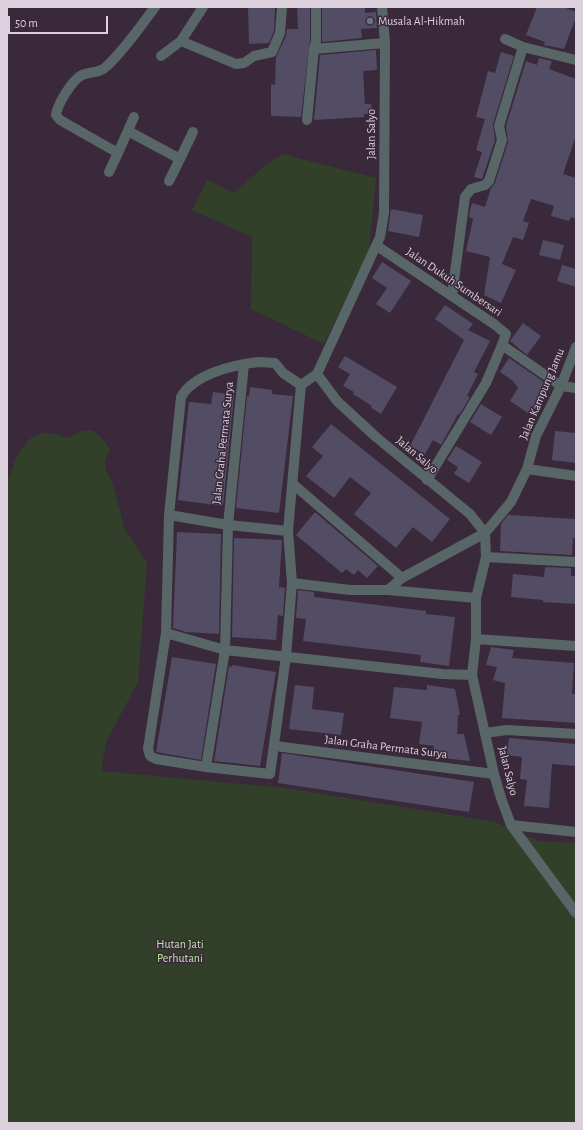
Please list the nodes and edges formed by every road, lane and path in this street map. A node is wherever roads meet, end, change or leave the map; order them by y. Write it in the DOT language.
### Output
graph roads {
  1 [pos="155,7"];
  2 [pos="203,7"];
  3 [pos="282,7"];
  4 [pos="316,7"];
  5 [pos="382,7"];
  6 [pos="504,39"];
  7 [pos="181,41"];
  8 [pos="385,43"];
  9 [pos="523,47"];
  10 [pos="314,49"];
  11 [pos="161,56"];
  12 [pos="576,60"];
  13 [pos="134,117"];
  14 [pos="307,120"];
  15 [pos="128,131"];
  16 [pos="193,132"];
  17 [pos="118,153"];
  18 [pos="180,159"];
  19 [pos="110,172"];
  20 [pos="169,181"];
  21 [pos="377,246"];
  22 [pos="452,295"];
  23 [pos="502,345"];
  24 [pos="576,347"];
  25 [pos="244,364"];
  26 [pos="317,374"];
  27 [pos="301,385"];
  28 [pos="560,386"];
  29 [pos="576,388"];
  30 [pos="527,469"];
  31 [pos="576,476"];
  32 [pos="427,480"];
  33 [pos="293,484"];
  34 [pos="169,515"];
  35 [pos="228,525"];
  36 [pos="288,531"];
  37 [pos="485,533"];
  38 [pos="486,557"];
  39 [pos="576,562"];
  40 [pos="402,578"];
  41 [pos="292,583"];
  42 [pos="388,590"];
  43 [pos="476,598"];
  44 [pos="166,633"];
  45 [pos="476,639"];
  46 [pos="576,646"];
  47 [pos="225,650"];
  48 [pos="286,656"];
  49 [pos="472,675"];
  50 [pos="485,733"];
  51 [pos="576,734"];
  52 [pos="275,746"];
  53 [pos="206,767"];
  54 [pos="494,774"];
  55 [pos="511,825"];
  56 [pos="576,832"];
  57 [pos="576,914"];
  1 -- 17 [label="street"];
  2 -- 7 [label="street"];
  3 -- 7 [label="street"];
  4 -- 10 [label="street"];
  5 -- 8 [label="street, Jalan Salyo"];
  6 -- 9 [label="street"];
  7 -- 11 [label="street"];
  8 -- 10 [label="street"];
  8 -- 21 [label="street, Jalan Salyo"];
  9 -- 12 [label="street"];
  9 -- 22 [label="street"];
  10 -- 14 [label="street"];
  13 -- 15 [label="street"];
  15 -- 17 [label="street"];
  15 -- 18 [label="street"];
  16 -- 18 [label="street"];
  17 -- 19 [label="street"];
  18 -- 20 [label="street"];
  21 -- 22 [label="street, Jalan Dukuh Sumbersari"];
  21 -- 26 [label="street, Jalan Salyo"];
  22 -- 23 [label="street, Jalan Dukuh Sumbersari"];
  23 -- 28 [label="street"];
  23 -- 32 [label="street"];
  24 -- 28 [label="street, Jalan Kampung Jamu"];
  25 -- 27 [label="street, Jalan Graha Permata Surya"];
  25 -- 34 [label="street, Jalan Graha Permata Surya"];
  25 -- 35 [label="street, Jalan Graha Permata Surya"];
  26 -- 27 [label="street"];
  26 -- 32 [label="street, Jalan Salyo"];
  27 -- 33 [label="street, Jalan Graha Permata Surya"];
  28 -- 29 [label="street"];
  28 -- 30 [label="street, Jalan Kampung Jamu"];
  30 -- 31 [label="street"];
  30 -- 37 [label="street, Jalan Kampung Jamu"];
  32 -- 37 [label="street, Jalan Salyo"];
  33 -- 36 [label="street, Jalan Graha Permata Surya"];
  33 -- 40 [label="street"];
  34 -- 35 [label="street, Jalan Graha Permata Surya"];
  34 -- 44 [label="street, Jalan Graha Permata Surya"];
  35 -- 36 [label="street, Jalan Graha Permata Surya"];
  35 -- 47 [label="street, Jalan Graha Permata Surya"];
  36 -- 41 [label="street, Jalan Graha Permata Surya"];
  37 -- 38 [label="street, Jalan Salyo"];
  37 -- 40 [label="street"];
  38 -- 39 [label="street"];
  38 -- 43 [label="street, Jalan Salyo"];
  40 -- 42 [label="street"];
  41 -- 42 [label="street"];
  41 -- 48 [label="street, Jalan Graha Permata Surya"];
  42 -- 43 [label="street"];
  43 -- 45 [label="street, Jalan Salyo"];
  44 -- 47 [label="street"];
  44 -- 53 [label="street, Jalan Graha Permata Surya"];
  45 -- 46 [label="street"];
  45 -- 49 [label="street, Jalan Salyo"];
  47 -- 48 [label="street"];
  47 -- 53 [label="street, Jalan Graha Permata Surya"];
  48 -- 49 [label="street"];
  48 -- 52 [label="street, Jalan Graha Permata Surya"];
  49 -- 50 [label="street, Jalan Salyo"];
  50 -- 51 [label="street"];
  50 -- 54 [label="street, Jalan Salyo"];
  52 -- 53 [label="street, Jalan Graha Permata Surya"];
  52 -- 54 [label="street, Jalan Graha Permata Surya"];
  54 -- 55 [label="street, Jalan Salyo"];
  55 -- 56 [label="street"];
  55 -- 57 [label="street, Jalan Salyo"];
}
